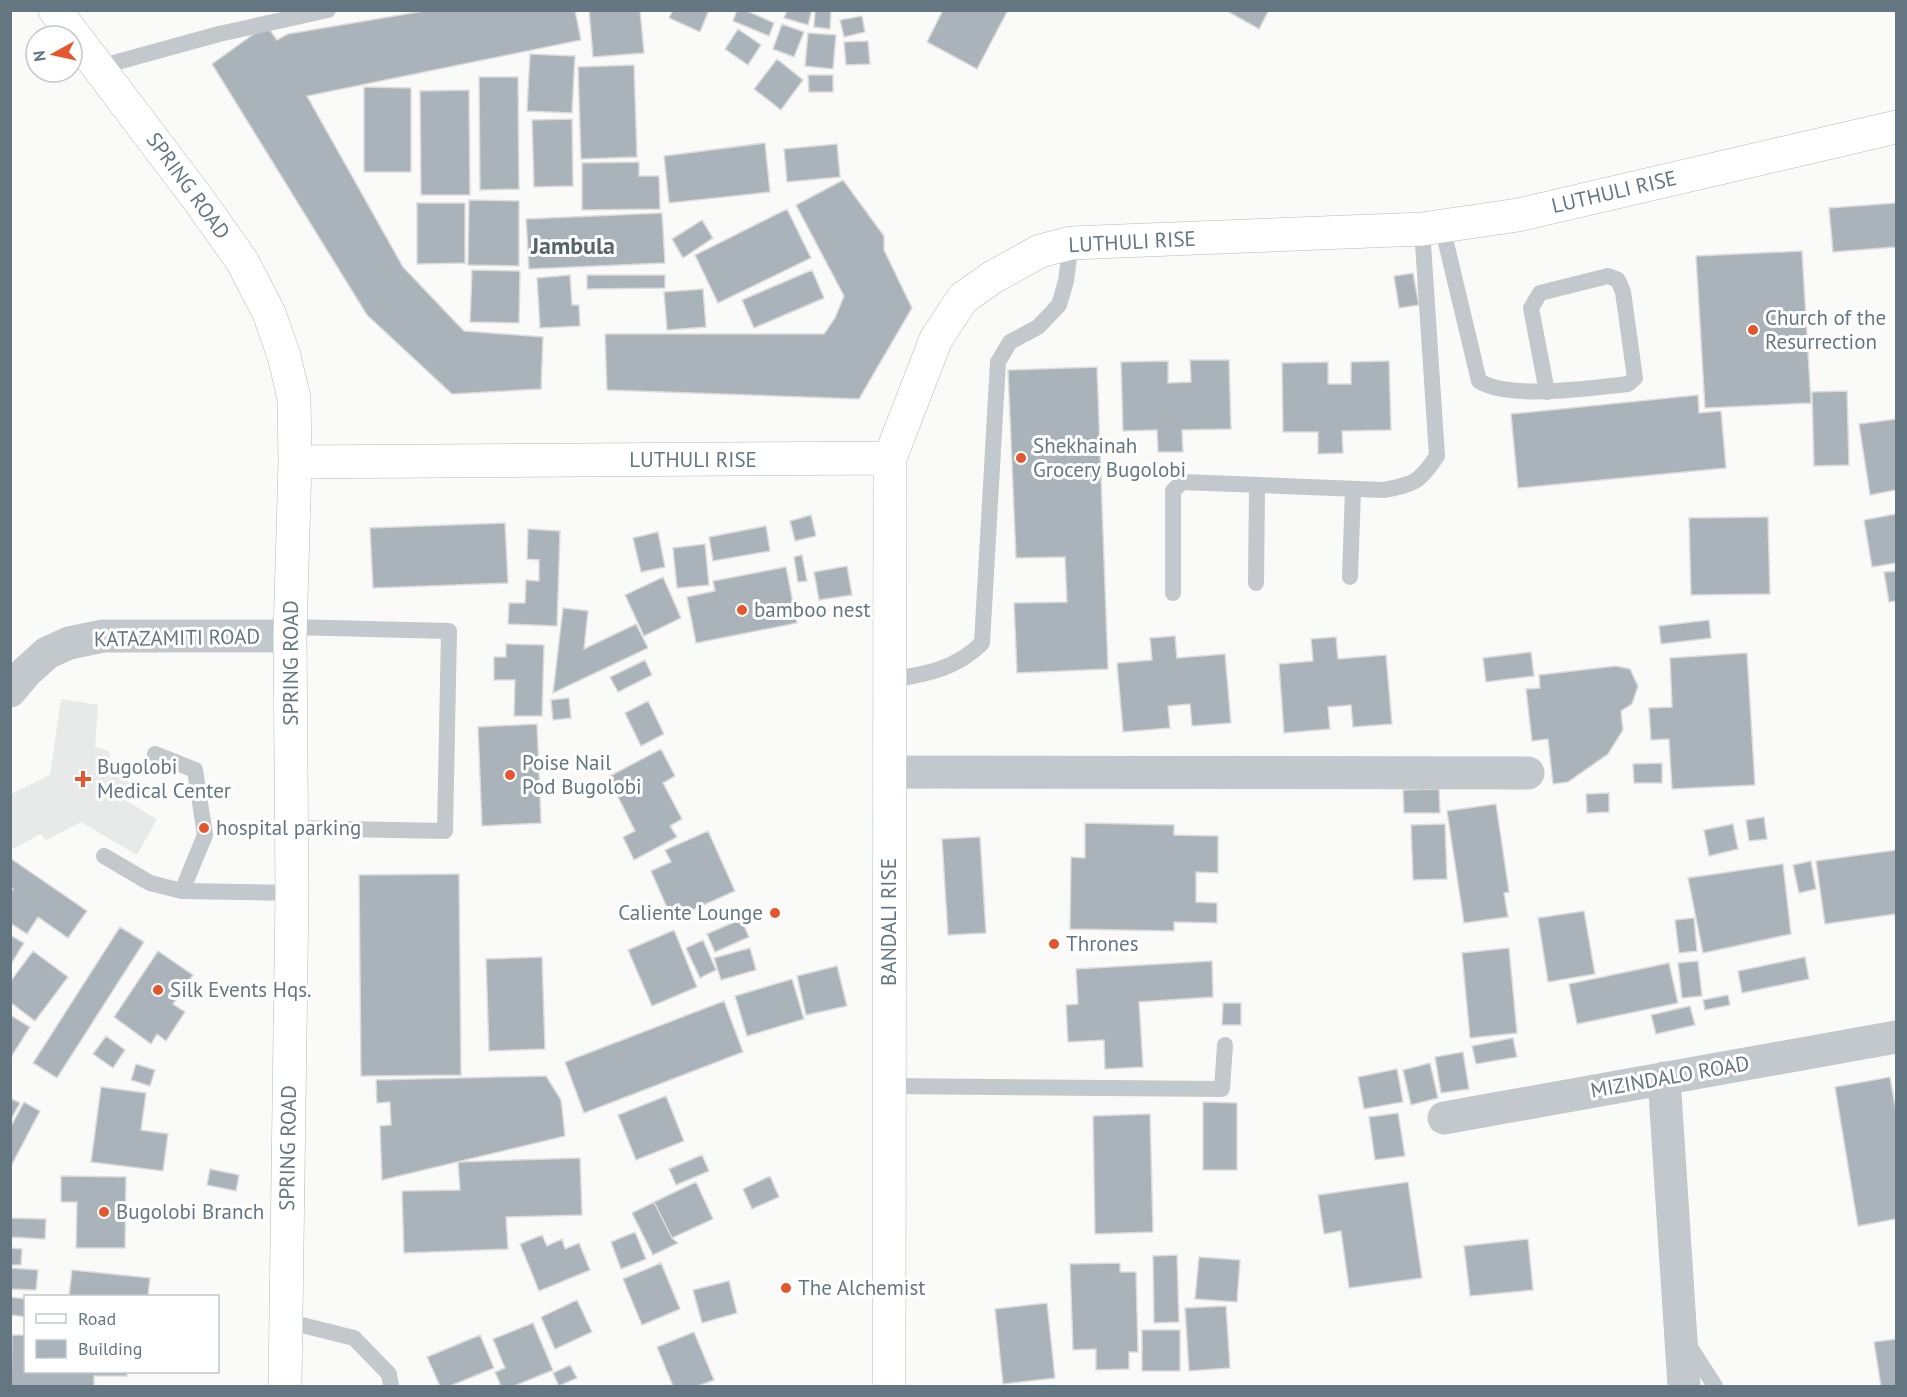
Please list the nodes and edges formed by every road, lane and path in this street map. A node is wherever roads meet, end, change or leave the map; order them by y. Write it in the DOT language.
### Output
graph roads {
  1 [pos="56,10"];
  2 [pos="328,10"];
  3 [pos="99,67"];
  4 [pos="1896,127"];
  5 [pos="1432,227"];
  6 [pos="1071,243"];
  7 [pos="1546,392"];
  8 [pos="891,458"];
  9 [pos="295,462"];
  10 [pos="1257,486"];
  11 [pos="1353,490"];
  12 [pos="1350,578"];
  13 [pos="1256,583"];
  14 [pos="1173,593"];
  15 [pos="290,632"];
  16 [pos="890,680"];
  17 [pos="10,691"];
  18 [pos="155,754"];
  19 [pos="890,772"];
  20 [pos="1528,773"];
  21 [pos="291,828"];
  22 [pos="104,856"];
  23 [pos="183,891"];
  24 [pos="292,893"];
  25 [pos="1896,1037"];
  26 [pos="1225,1045"];
  27 [pos="1664,1078"];
  28 [pos="889,1086"];
  29 [pos="1444,1118"];
  30 [pos="286,1321"];
  31 [pos="1679,1331"];
  32 [pos="285,1386"];
  33 [pos="391,1386"];
  34 [pos="889,1386"];
  35 [pos="1684,1386"];
  36 [pos="1715,1386"];
  1 -- 3 [label="street, SPRING ROAD"];
  2 -- 3 [label="lane"];
  3 -- 9 [label="street, SPRING ROAD"];
  4 -- 5 [label="street, LUTHULI RISE"];
  5 -- 6 [label="street, LUTHULI RISE"];
  5 -- 7 [label="lane"];
  5 -- 11 [label="lane"];
  6 -- 8 [label="street, LUTHULI RISE"];
  6 -- 16 [label="lane"];
  7 -- 7 [label="lane"];
  8 -- 9 [label="street, LUTHULI RISE"];
  8 -- 16 [label="street, BANDALI RISE"];
  9 -- 15 [label="street, SPRING ROAD"];
  10 -- 11 [label="lane"];
  10 -- 13 [label="lane"];
  10 -- 14 [label="lane"];
  11 -- 12 [label="lane"];
  15 -- 17 [label="street, KATAZAMITI ROAD"];
  15 -- 21 [label="street, SPRING ROAD"];
  15 -- 21 [label="lane"];
  16 -- 19 [label="street, BANDALI RISE"];
  18 -- 23 [label="lane"];
  19 -- 20 [label="street"];
  19 -- 28 [label="street, BANDALI RISE"];
  21 -- 24 [label="street, SPRING ROAD"];
  22 -- 23 [label="lane"];
  23 -- 24 [label="lane"];
  24 -- 30 [label="street, SPRING ROAD"];
  25 -- 27 [label="street, MIZINDALO ROAD"];
  26 -- 28 [label="lane"];
  27 -- 29 [label="street, MIZINDALO ROAD"];
  27 -- 31 [label="street"];
  28 -- 34 [label="street, BANDALI RISE"];
  30 -- 32 [label="street, SPRING ROAD"];
  30 -- 33 [label="lane"];
  31 -- 35 [label="street"];
  31 -- 36 [label="lane"];
}
